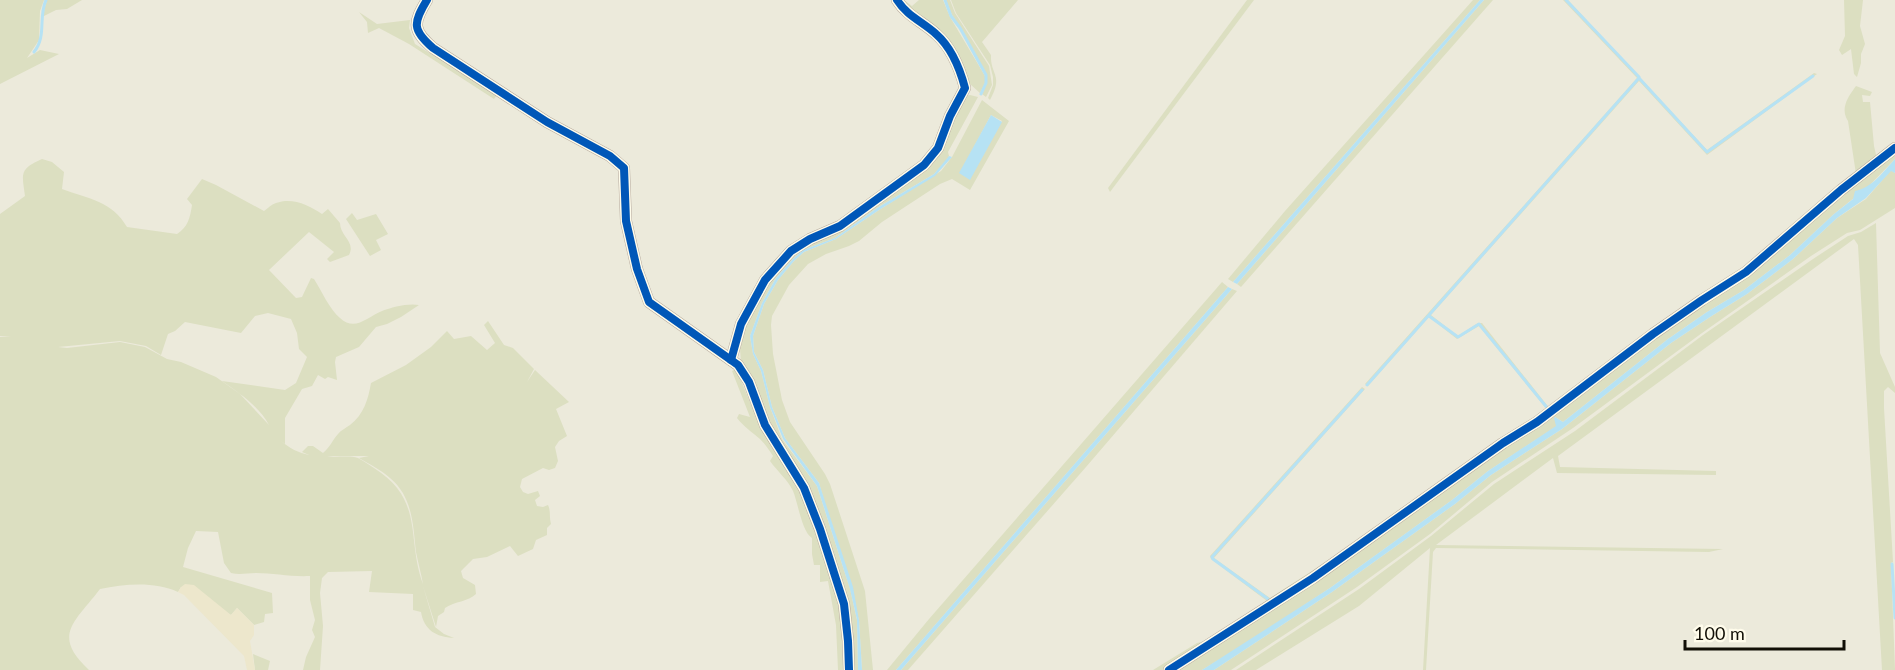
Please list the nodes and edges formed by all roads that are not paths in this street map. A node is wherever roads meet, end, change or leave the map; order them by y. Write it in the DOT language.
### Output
graph roads {
  1 [pos="427,0"];
  2 [pos="897,0"];
  3 [pos="1895,148"];
  4 [pos="731,360"];
  5 [pos="849,670"];
  6 [pos="1169,670"];
  1 -- 4 [label="street"];
  2 -- 4 [label="street"];
  3 -- 6 [label="street"];
  4 -- 5 [label="street"];
}
